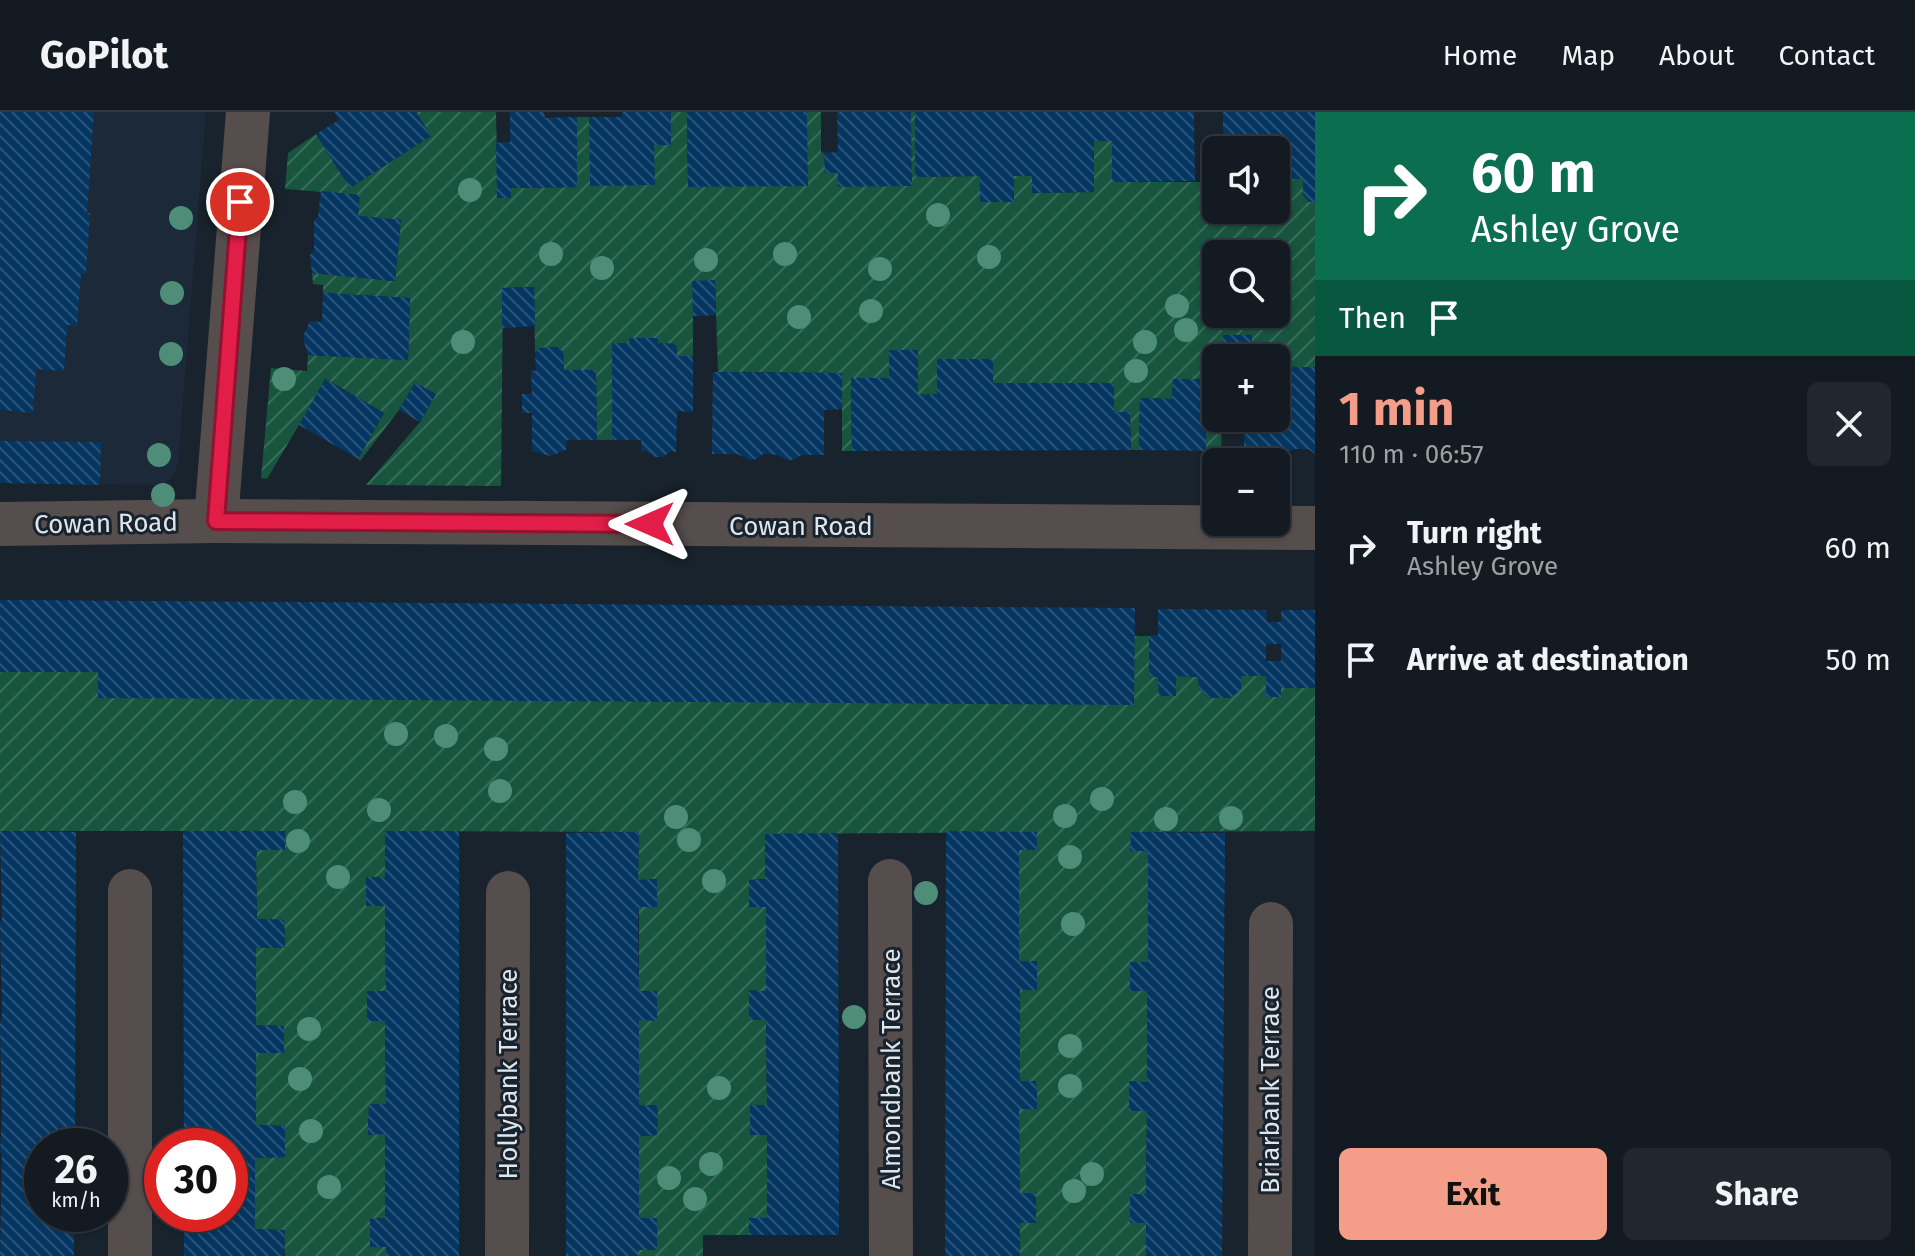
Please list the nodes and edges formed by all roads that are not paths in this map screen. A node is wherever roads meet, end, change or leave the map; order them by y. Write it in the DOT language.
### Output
graph roads {
  1 [pos="248,112"];
  2 [pos="216,521"];
  3 [pos="0,524"];
  4 [pos="1315,528"];
  5 [pos="890,881"];
  6 [pos="130,891"];
  7 [pos="508,893"];
  8 [pos="1271,924"];
  9 [pos="130,1256"];
  10 [pos="507,1256"];
  11 [pos="891,1256"];
  12 [pos="1270,1256"];
  1 -- 2 [label="street"];
  2 -- 3 [label="street, Cowan Road"];
  2 -- 4 [label="street, Cowan Road"];
  5 -- 11 [label="street, Almondbank Terrace"];
  6 -- 9 [label="street"];
  7 -- 10 [label="street, Hollybank Terrace"];
  8 -- 12 [label="street, Briarbank Terrace"];
}
